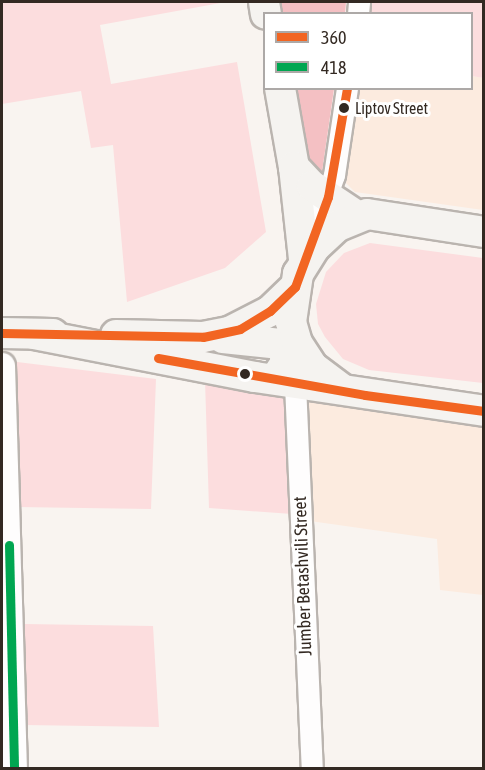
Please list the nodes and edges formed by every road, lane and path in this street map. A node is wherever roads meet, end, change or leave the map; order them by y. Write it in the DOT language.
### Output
graph roads {
  1 [pos="280,90"];
  2 [pos="347,90"];
  3 [pos="294,167"];
  4 [pos="328,197"];
  5 [pos="357,216"];
  6 [pos="483,232"];
  7 [pos="299,273"];
  8 [pos="2,333"];
  9 [pos="34,334"];
  10 [pos="203,337"];
  11 [pos="2,366"];
  12 [pos="255,377"];
  13 [pos="295,384"];
  14 [pos="344,391"];
  15 [pos="483,411"];
  16 [pos="14,768"];
  17 [pos="312,768"];
  1 -- 3 [label="main road"];
  2 -- 4 [label="street"];
  3 -- 4 [label="main road"];
  3 -- 7 [label="main road"];
  4 -- 5 [label="main road"];
  4 -- 7 [label="street"];
  5 -- 6 [label="main road"];
  5 -- 7 [label="main road"];
  7 -- 10 [label="main road"];
  7 -- 14 [label="main road"];
  8 -- 9 [label="main road"];
  9 -- 10 [label="main road"];
  9 -- 12 [label="main road"];
  10 -- 12 [label="main road"];
  11 -- 16 [label="street"];
  12 -- 13 [label="main road"];
  13 -- 14 [label="main road"];
  13 -- 17 [label="street, Jumber Betashvili Street"];
  14 -- 15 [label="main road"];
}
